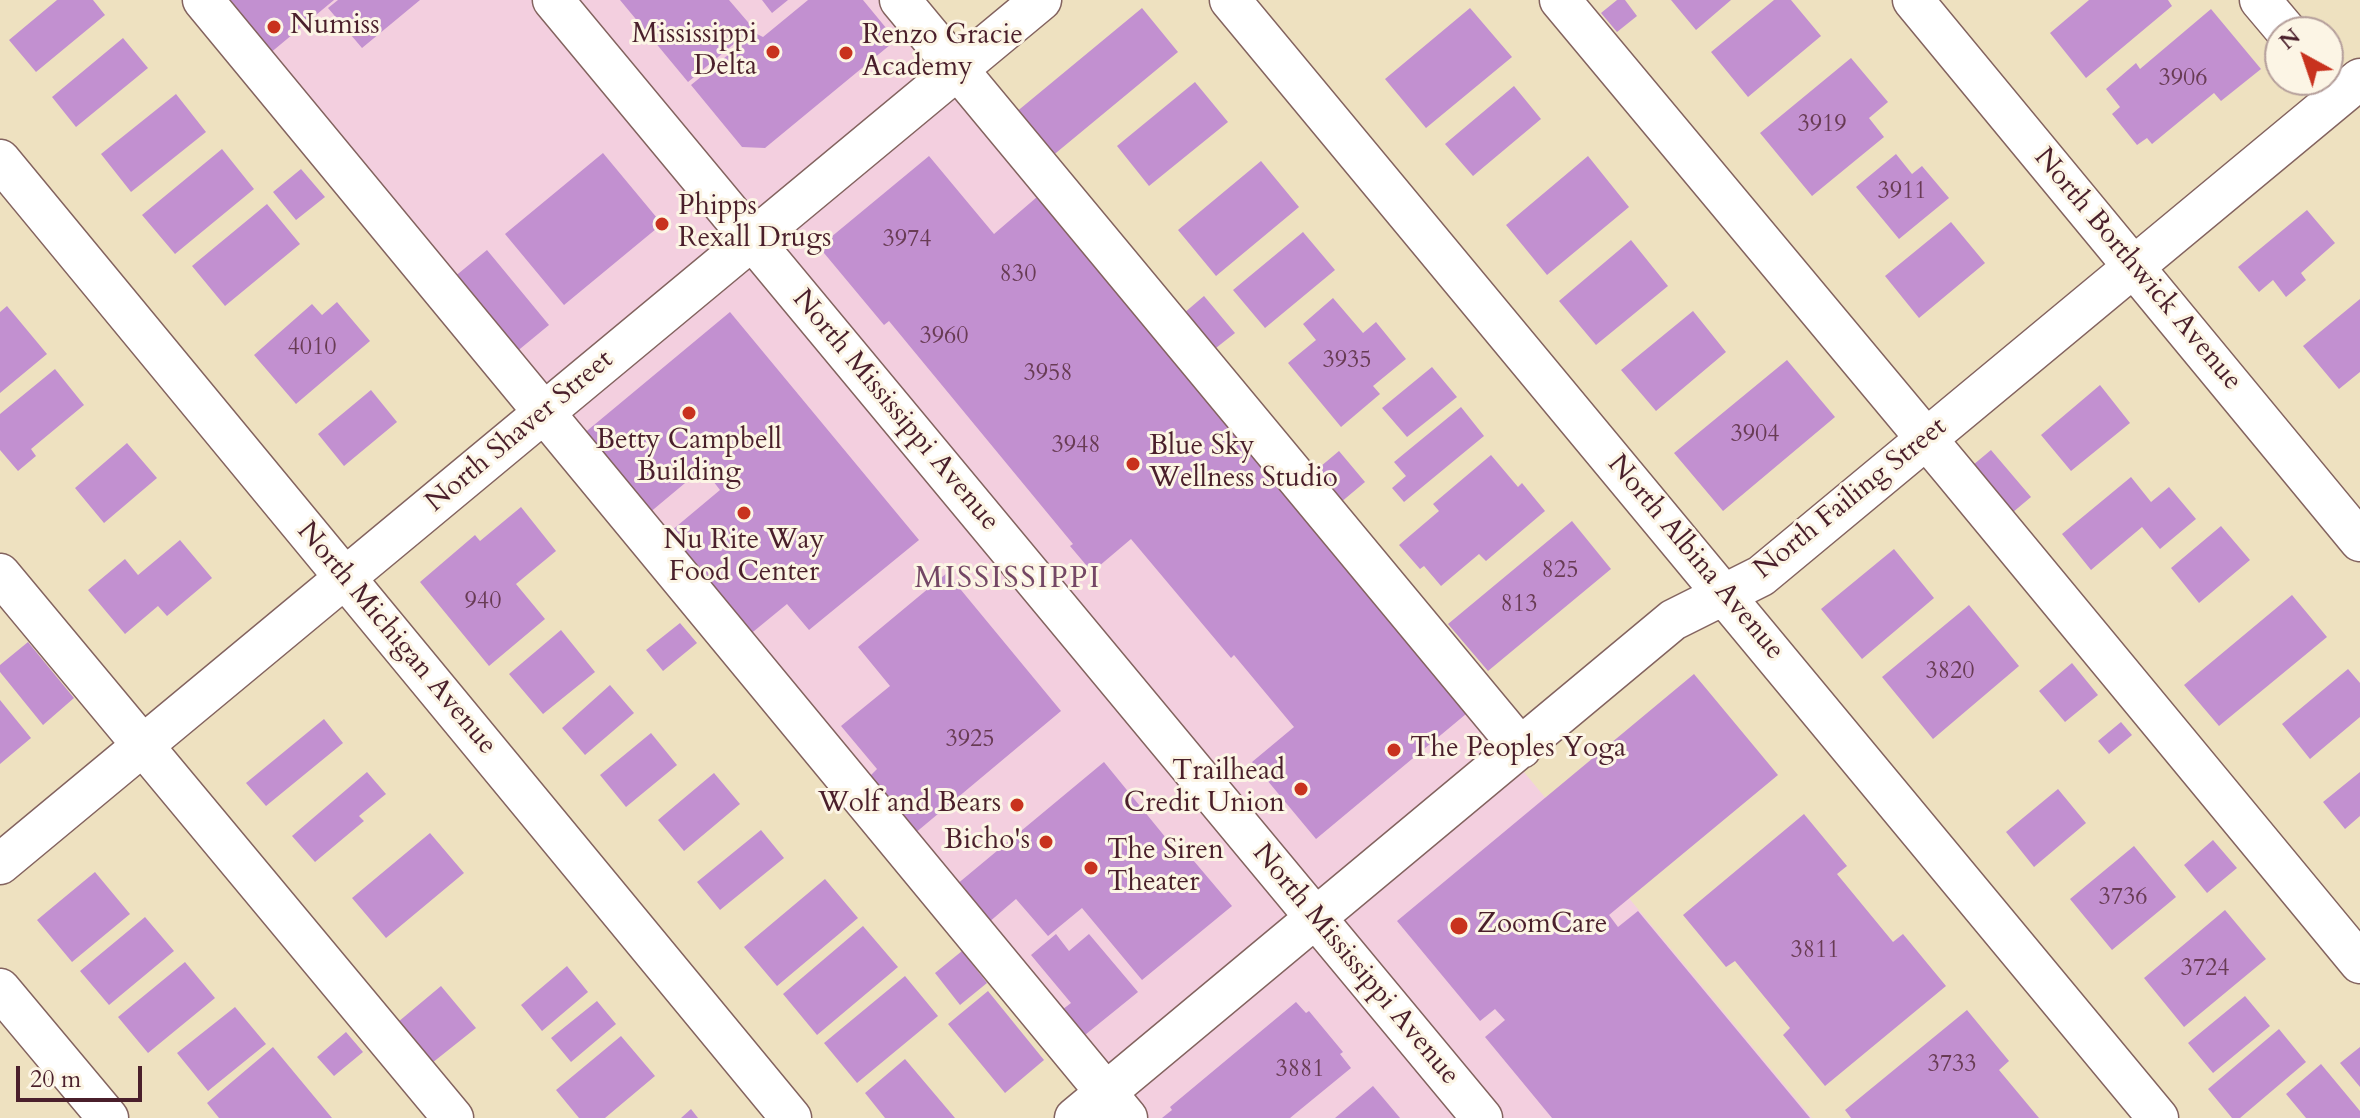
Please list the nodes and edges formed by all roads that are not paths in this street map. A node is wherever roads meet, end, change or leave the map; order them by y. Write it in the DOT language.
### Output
graph roads {
  1 [pos="203,0"];
  2 [pos="553,0"];
  3 [pos="900,0"];
  4 [pos="1230,0"];
  5 [pos="1560,0"];
  6 [pos="1913,0"];
  7 [pos="2260,0"];
  8 [pos="1024,5"];
  9 [pos="2274,16"];
  10 [pos="958,69"];
  11 [pos="2347,94"];
  12 [pos="0,160"];
  13 [pos="752,239"];
  14 [pos="2134,266"];
  15 [pos="545,411"];
  16 [pos="1927,438"];
  17 [pos="2360,541"];
  18 [pos="0,574"];
  19 [pos="345,577"];
  20 [pos="1724,594"];
  21 [pos="143,746"];
  22 [pos="1521,748"];
  23 [pos="0,864"];
  24 [pos="1316,918"];
  25 [pos="2360,963"];
  26 [pos="0,989"];
  27 [pos="1116,1105"];
  28 [pos="108,1118"];
  29 [pos="453,1118"];
  30 [pos="791,1118"];
  31 [pos="1075,1118"];
  32 [pos="1482,1118"];
  33 [pos="2158,1118"];
  1 -- 15 [label="street"];
  2 -- 13 [label="street, North Mississippi Avenue"];
  3 -- 10 [label="street"];
  4 -- 20 [label="street, North Albina Avenue"];
  5 -- 16 [label="street"];
  6 -- 14 [label="street, North Borthwick Avenue"];
  7 -- 9 [label="street"];
  8 -- 10 [label="street, North Shaver Street"];
  10 -- 13 [label="street, North Shaver Street"];
  10 -- 22 [label="street"];
  11 -- 14 [label="street, North Failing Street"];
  12 -- 19 [label="street, North Michigan Avenue"];
  13 -- 15 [label="street, North Shaver Street"];
  13 -- 24 [label="street, North Mississippi Avenue"];
  14 -- 16 [label="street, North Failing Street"];
  14 -- 17 [label="street, North Borthwick Avenue"];
  15 -- 19 [label="street, North Shaver Street"];
  15 -- 27 [label="street"];
  16 -- 20 [label="street, North Failing Street"];
  16 -- 25 [label="street"];
  18 -- 21 [label="street"];
  19 -- 21 [label="street, North Shaver Street"];
  19 -- 30 [label="street, North Michigan Avenue"];
  20 -- 22 [label="street, North Failing Street"];
  20 -- 33 [label="street, North Albina Avenue"];
  21 -- 23 [label="street, North Shaver Street"];
  21 -- 29 [label="street"];
  22 -- 24 [label="street, North Failing Street"];
  24 -- 27 [label="street, North Failing Street"];
  24 -- 32 [label="street, North Mississippi Avenue"];
  26 -- 28 [label="street"];
  27 -- 31 [label="street, North Failing Street"];
}
